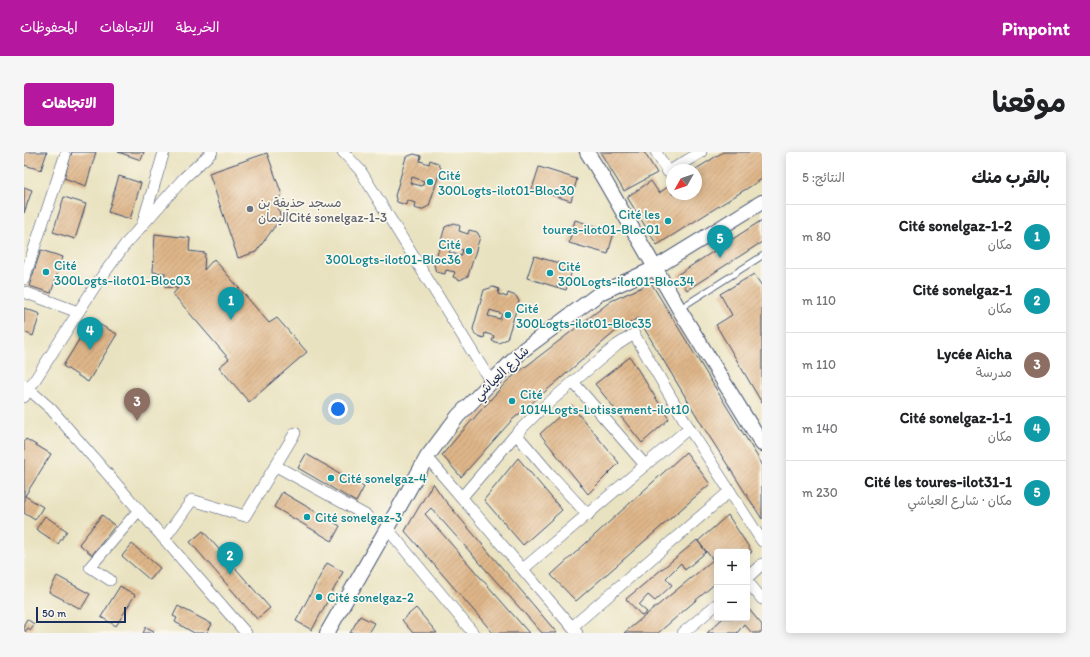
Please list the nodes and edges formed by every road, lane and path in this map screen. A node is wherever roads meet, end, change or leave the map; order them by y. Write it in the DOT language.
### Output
graph roads {
  1 [pos="164,152"];
  2 [pos="212,152"];
  3 [pos="343,152"];
  4 [pos="587,152"];
  5 [pos="656,152"];
  6 [pos="701,152"];
  7 [pos="65,156"];
  8 [pos="762,202"];
  9 [pos="141,227"];
  10 [pos="762,256"];
  11 [pos="655,268"];
  12 [pos="24,280"];
  13 [pos="24,292"];
  14 [pos="679,309"];
  15 [pos="78,312"];
  16 [pos="491,382"];
  17 [pos="574,382"];
  18 [pos="25,390"];
  19 [pos="689,428"];
  20 [pos="296,434"];
  21 [pos="516,434"];
  22 [pos="762,444"];
  23 [pos="426,456"];
  24 [pos="645,465"];
  25 [pos="276,466"];
  26 [pos="730,491"];
  27 [pos="462,497"];
  28 [pos="139,510"];
  29 [pos="588,515"];
  30 [pos="367,516"];
  31 [pos="387,528"];
  32 [pos="164,539"];
  33 [pos="762,541"];
  34 [pos="762,564"];
  35 [pos="523,569"];
  36 [pos="750,575"];
  37 [pos="110,580"];
  38 [pos="750,585"];
  39 [pos="762,599"];
  40 [pos="714,607"];
  41 [pos="574,630"];
  42 [pos="246,633"];
  43 [pos="327,633"];
  44 [pos="473,633"];
  45 [pos="683,633"];
  1 -- 9 [label="street"];
  2 -- 9 [label="street"];
  3 -- 16 [label="street"];
  4 -- 11 [label="street"];
  5 -- 6 [label="street"];
  7 -- 12 [label="street"];
  8 -- 11 [label="street, شارع العياشي"];
  9 -- 15 [label="street"];
  10 -- 14 [label="lane"];
  11 -- 14 [label="street"];
  11 -- 16 [label="street, شارع العياشي"];
  13 -- 15 [label="street"];
  14 -- 22 [label="street"];
  15 -- 18 [label="street"];
  16 -- 23 [label="street, شارع العياشي"];
  17 -- 19 [label="street"];
  17 -- 21 [label="street"];
  17 -- 24 [label="street"];
  18 -- 28 [label="street"];
  19 -- 24 [label="street"];
  19 -- 26 [label="street"];
  20 -- 25 [label="street"];
  21 -- 27 [label="street"];
  21 -- 29 [label="street"];
  23 -- 27 [label="street"];
  23 -- 31 [label="street, شارع العياشي"];
  24 -- 29 [label="street"];
  25 -- 30 [label="street"];
  25 -- 32 [label="street"];
  26 -- 33 [label="street"];
  26 -- 41 [label="street"];
  27 -- 35 [label="street"];
  28 -- 32 [label="street"];
  28 -- 37 [label="street"];
  29 -- 35 [label="street"];
  31 -- 43 [label="street, شارع العياشي"];
  31 -- 44 [label="street"];
  32 -- 42 [label="street"];
  34 -- 36 [label="street"];
  35 -- 41 [label="street"];
  38 -- 39 [label="street"];
  40 -- 45 [label="street"];
}
